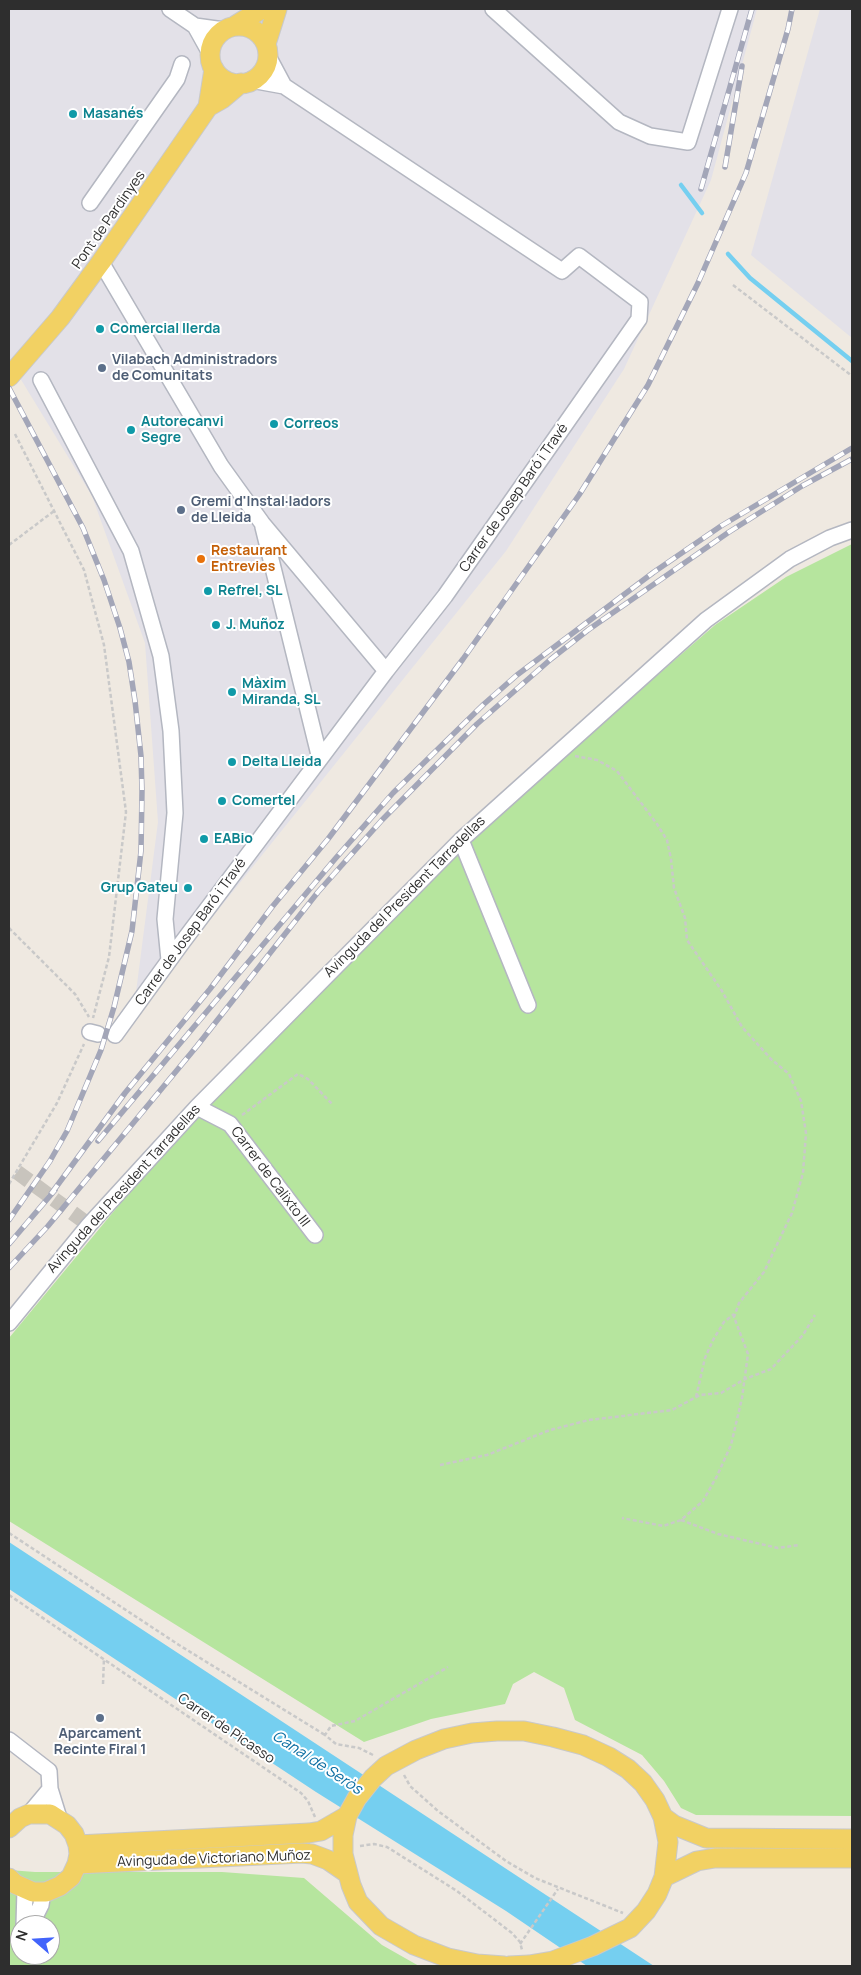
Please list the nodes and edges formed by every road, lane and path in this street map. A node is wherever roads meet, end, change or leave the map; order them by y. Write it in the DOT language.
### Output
graph roads {
  1 [pos="170,9"];
  2 [pos="262,9"];
  3 [pos="276,9"];
  4 [pos="493,9"];
  5 [pos="730,9"];
  6 [pos="195,26"];
  7 [pos="230,28"];
  8 [pos="267,50"];
  9 [pos="212,61"];
  10 [pos="182,64"];
  11 [pos="246,82"];
  12 [pos="284,86"];
  13 [pos="208,107"];
  14 [pos="90,203"];
  15 [pos="102,262"];
  16 [pos="733,285"];
  17 [pos="852,376"];
  18 [pos="9,377"];
  19 [pos="41,380"];
  20 [pos="15,434"];
  21 [pos="54,510"];
  22 [pos="262,523"];
  23 [pos="852,530"];
  24 [pos="9,545"];
  25 [pos="386,671"];
  26 [pos="556,754"];
  27 [pos="320,759"];
  28 [pos="461,840"];
  29 [pos="9,928"];
  30 [pos="169,960"];
  31 [pos="528,1005"];
  32 [pos="94,1033"];
  33 [pos="115,1035"];
  34 [pos="333,1105"];
  35 [pos="197,1107"];
  36 [pos="230,1124"];
  37 [pos="9,1184"];
  38 [pos="314,1235"];
  39 [pos="736,1313"];
  40 [pos="814,1315"];
  41 [pos="9,1323"];
  42 [pos="745,1379"];
  43 [pos="696,1397"];
  44 [pos="440,1465"];
  45 [pos="622,1518"];
  46 [pos="681,1520"];
  47 [pos="9,1533"];
  48 [pos="799,1545"];
  49 [pos="9,1595"];
  50 [pos="104,1658"];
  51 [pos="448,1666"];
  52 [pos="103,1684"];
  53 [pos="325,1735"];
  54 [pos="9,1740"];
  55 [pos="393,1766"];
  56 [pos="50,1789"];
  57 [pos="29,1814"];
  58 [pos="347,1816"];
  59 [pos="663,1817"];
  60 [pos="59,1818"];
  61 [pos="9,1828"];
  62 [pos="321,1831"];
  63 [pos="852,1839"];
  64 [pos="78,1845"];
  65 [pos="342,1848"];
  66 [pos="852,1858"];
  67 [pos="77,1864"];
  68 [pos="347,1873"];
  69 [pos="664,1877"];
  70 [pos="9,1878"];
  71 [pos="558,1888"];
  72 [pos="34,1890"];
  73 [pos="27,1915"];
  74 [pos="36,1915"];
  75 [pos="634,1923"];
  76 [pos="520,1944"];
  77 [pos="450,1962"];
  78 [pos="504,1966"];
  79 [pos="509,1966"];
  80 [pos="519,1966"];
  1 -- 6 [label="street"];
  2 -- 7 [label="main road"];
  3 -- 8 [label="main road"];
  4 -- 5 [label="street"];
  6 -- 7 [label="street"];
  6 -- 9 [label="street"];
  7 -- 8 [label="main road"];
  7 -- 9 [label="main road"];
  8 -- 11 [label="main road"];
  8 -- 12 [label="street"];
  9 -- 11 [label="main road"];
  9 -- 13 [label="main road"];
  10 -- 14 [label="street"];
  11 -- 12 [label="street, Carrer de Josep Baró i Travé"];
  11 -- 13 [label="main road"];
  12 -- 25 [label="street, Carrer de Josep Baró i Travé"];
  13 -- 15 [label="main road, Pont de Pardinyes"];
  15 -- 18 [label="main road, Pont de Pardinyes"];
  15 -- 22 [label="street"];
  16 -- 17 [label="path"];
  19 -- 30 [label="street"];
  20 -- 21 [label="path"];
  21 -- 24 [label="path"];
  21 -- 29 [label="path"];
  22 -- 25 [label="street"];
  22 -- 27 [label="street"];
  23 -- 26 [label="street, Avinguda del President Tarradellas"];
  25 -- 27 [label="street, Carrer de Josep Baró i Travé"];
  26 -- 28 [label="street, Avinguda del President Tarradellas"];
  26 -- 39 [label="path"];
  27 -- 30 [label="street, Carrer de Josep Baró i Travé"];
  28 -- 31 [label="street"];
  28 -- 35 [label="street, Avinguda del President Tarradellas"];
  30 -- 33 [label="street, Carrer de Josep Baró i Travé"];
  32 -- 37 [label="path"];
  34 -- 36 [label="path"];
  35 -- 36 [label="street, Carrer de Calixto III"];
  35 -- 41 [label="street, Avinguda del President Tarradellas"];
  36 -- 38 [label="street, Carrer de Calixto III"];
  39 -- 42 [label="path"];
  39 -- 43 [label="path"];
  40 -- 42 [label="path"];
  42 -- 43 [label="path"];
  42 -- 46 [label="path"];
  43 -- 44 [label="path"];
  45 -- 46 [label="path"];
  46 -- 48 [label="path"];
  47 -- 53 [label="path"];
  49 -- 50 [label="path, Carrer de Picasso"];
  50 -- 52 [label="path"];
  50 -- 62 [label="path, Carrer de Picasso"];
  51 -- 53 [label="path"];
  53 -- 55 [label="path"];
  54 -- 56 [label="street"];
  55 -- 58 [label="main road"];
  55 -- 59 [label="main road"];
  55 -- 71 [label="path"];
  56 -- 57 [label="street"];
  56 -- 60 [label="street"];
  57 -- 60 [label="main road"];
  57 -- 61 [label="main road"];
  58 -- 62 [label="main road, Avinguda de Victoriano Muñoz"];
  58 -- 65 [label="main road"];
  59 -- 63 [label="main road"];
  59 -- 69 [label="main road"];
  60 -- 64 [label="main road"];
  62 -- 64 [label="main road, Avinguda de Victoriano Muñoz"];
  64 -- 67 [label="main road"];
  65 -- 68 [label="main road"];
  65 -- 76 [label="path"];
  66 -- 69 [label="main road"];
  67 -- 68 [label="main road, Avinguda de Victoriano Muñoz"];
  67 -- 72 [label="main road"];
  68 -- 77 [label="main road"];
  69 -- 75 [label="main road"];
  70 -- 72 [label="main road"];
  71 -- 75 [label="path"];
  71 -- 76 [label="path"];
  72 -- 73 [label="street"];
  72 -- 74 [label="street"];
  75 -- 80 [label="main road"];
  76 -- 80 [label="path"];
  77 -- 78 [label="main road"];
  79 -- 80 [label="main road"];
}
